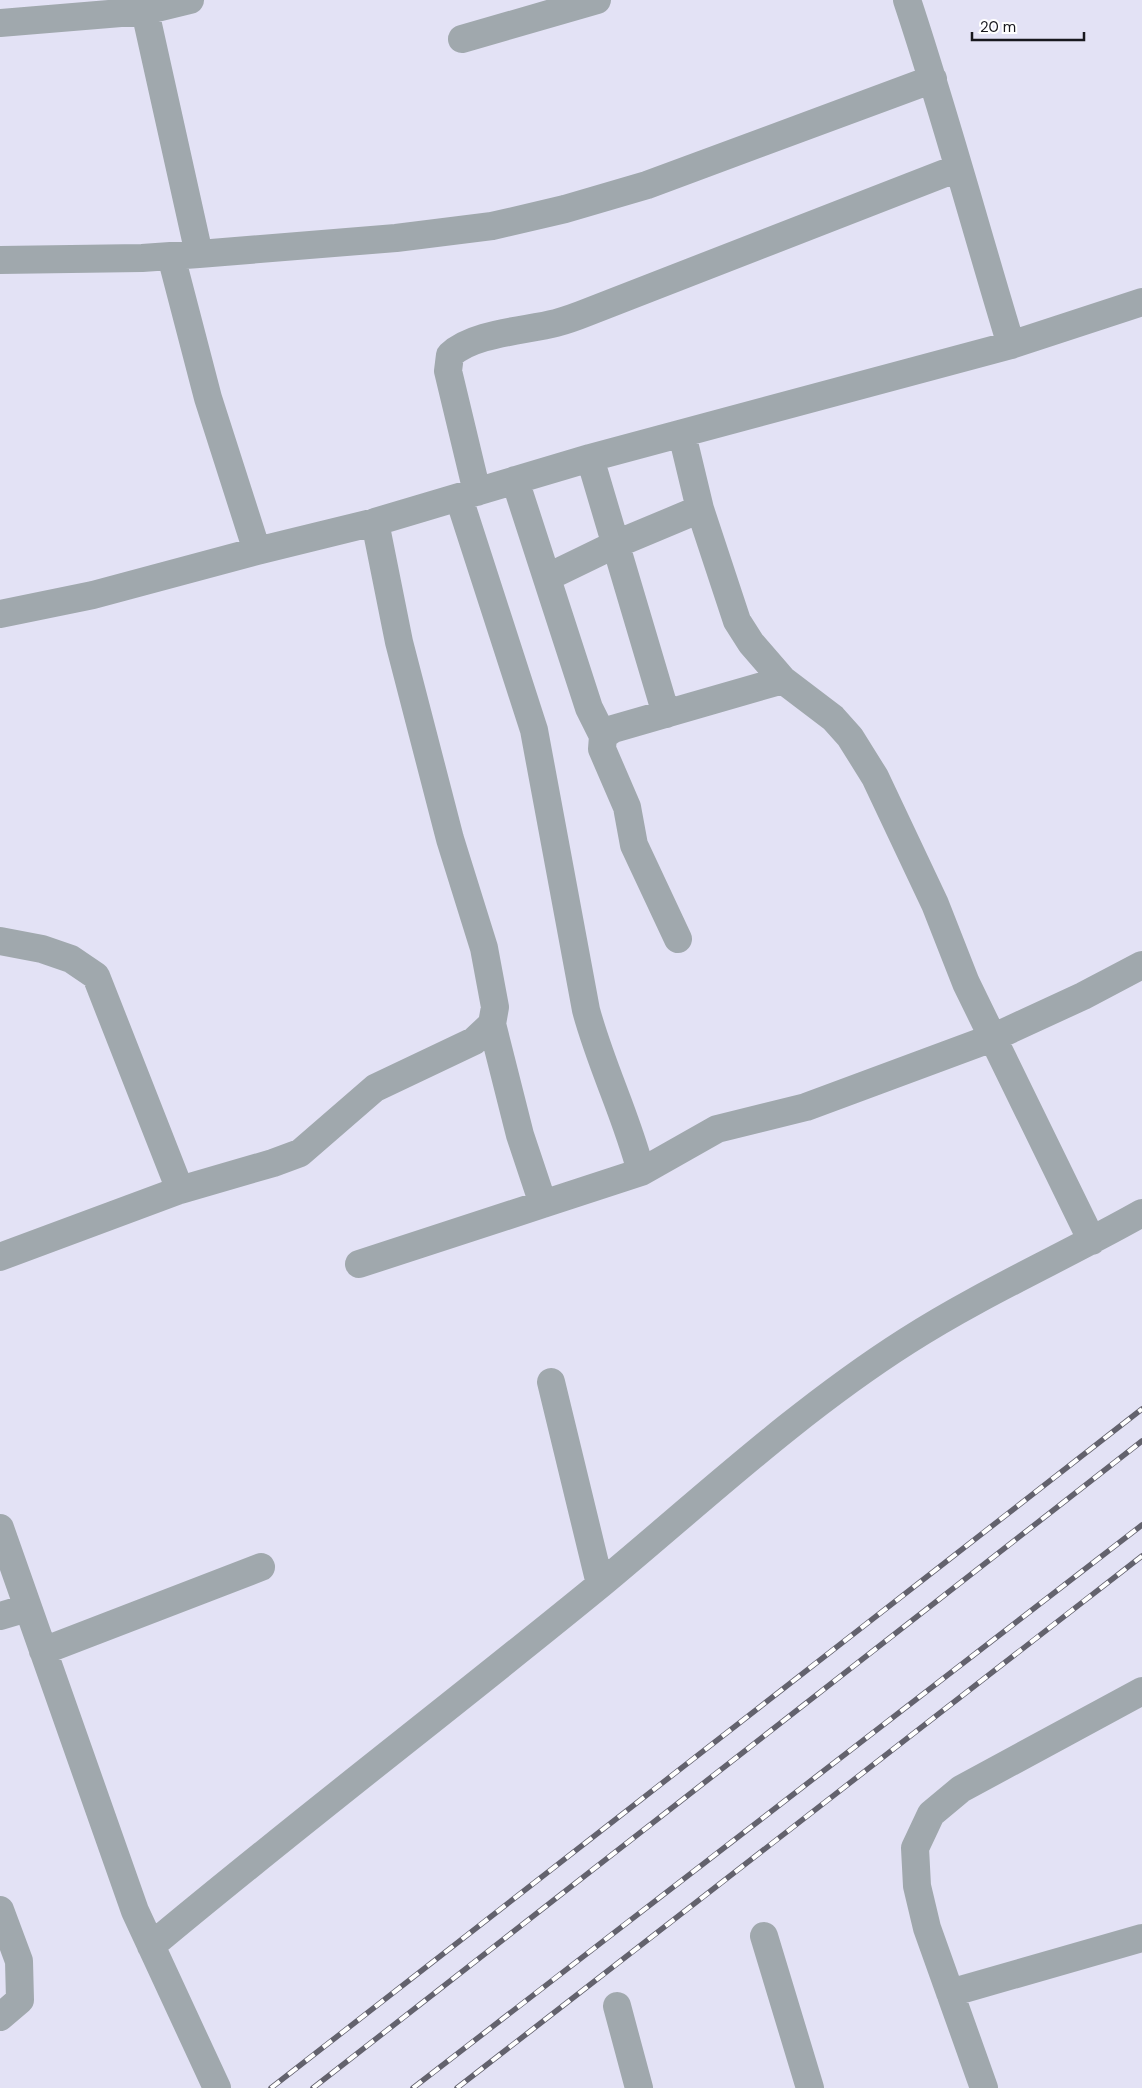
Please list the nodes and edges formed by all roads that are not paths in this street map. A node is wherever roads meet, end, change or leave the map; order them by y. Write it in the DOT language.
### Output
graph roads {
  1 [pos="190,0"];
  2 [pos="597,0"];
  3 [pos="907,0"];
  4 [pos="143,6"];
  5 [pos="0,22"];
  6 [pos="462,39"];
  7 [pos="933,79"];
  8 [pos="958,168"];
  9 [pos="199,254"];
  10 [pos="171,256"];
  11 [pos="0,260"];
  12 [pos="1142,302"];
  13 [pos="1011,345"];
  14 [pos="682,434"];
  15 [pos="590,458"];
  16 [pos="515,480"];
  17 [pos="468,495"];
  18 [pos="700,509"];
  19 [pos="375,522"];
  20 [pos="614,545"];
  21 [pos="257,551"];
  22 [pos="548,577"];
  23 [pos="0,614"];
  24 [pos="783,680"];
  25 [pos="666,714"];
  26 [pos="603,736"];
  27 [pos="678,939"];
  28 [pos="0,941"];
  29 [pos="1142,965"];
  30 [pos="492,1024"];
  31 [pos="992,1038"];
  32 [pos="641,1172"];
  33 [pos="180,1190"];
  34 [pos="543,1204"];
  35 [pos="1142,1213"];
  36 [pos="1092,1241"];
  37 [pos="0,1257"];
  38 [pos="359,1264"];
  39 [pos="551,1382"];
  40 [pos="0,1528"];
  41 [pos="261,1567"];
  42 [pos="600,1584"];
  43 [pos="27,1608"];
  44 [pos="0,1616"];
  45 [pos="43,1651"];
  46 [pos="1142,1691"];
  47 [pos="0,1910"];
  48 [pos="764,1936"];
  49 [pos="1142,1938"];
  50 [pos="151,1946"];
  51 [pos="950,1993"];
  52 [pos="617,2006"];
  53 [pos="0,2017"];
  54 [pos="217,2088"];
  55 [pos="639,2088"];
  56 [pos="810,2088"];
  57 [pos="984,2088"];
  1 -- 4 [label="street"];
  2 -- 6 [label="street"];
  3 -- 7 [label="street"];
  4 -- 5 [label="street"];
  4 -- 9 [label="street"];
  7 -- 8 [label="street"];
  7 -- 9 [label="street"];
  8 -- 13 [label="street"];
  8 -- 17 [label="street"];
  9 -- 10 [label="street"];
  10 -- 11 [label="street"];
  10 -- 21 [label="street"];
  12 -- 13 [label="street"];
  13 -- 14 [label="street"];
  14 -- 15 [label="street"];
  14 -- 18 [label="street"];
  15 -- 16 [label="street"];
  15 -- 20 [label="street"];
  16 -- 17 [label="street"];
  16 -- 22 [label="street"];
  17 -- 19 [label="street"];
  17 -- 32 [label="street"];
  18 -- 20 [label="street"];
  18 -- 24 [label="street"];
  19 -- 21 [label="street"];
  19 -- 30 [label="street"];
  20 -- 22 [label="street"];
  20 -- 25 [label="street"];
  21 -- 23 [label="street"];
  22 -- 26 [label="street"];
  24 -- 25 [label="street"];
  24 -- 31 [label="street"];
  25 -- 26 [label="street"];
  26 -- 27 [label="street"];
  28 -- 33 [label="street"];
  29 -- 31 [label="street"];
  30 -- 33 [label="street"];
  30 -- 34 [label="street"];
  31 -- 32 [label="street"];
  31 -- 36 [label="street"];
  32 -- 34 [label="street"];
  33 -- 37 [label="street"];
  34 -- 38 [label="street"];
  35 -- 36 [label="street"];
  36 -- 42 [label="street"];
  39 -- 42 [label="street"];
  40 -- 43 [label="street"];
  41 -- 45 [label="street"];
  42 -- 50 [label="street"];
  43 -- 44 [label="street"];
  43 -- 45 [label="street"];
  45 -- 50 [label="street"];
  46 -- 51 [label="street"];
  47 -- 53 [label="street"];
  48 -- 56 [label="street"];
  49 -- 51 [label="street"];
  50 -- 54 [label="street"];
  51 -- 57 [label="street"];
  52 -- 55 [label="street"];
}
